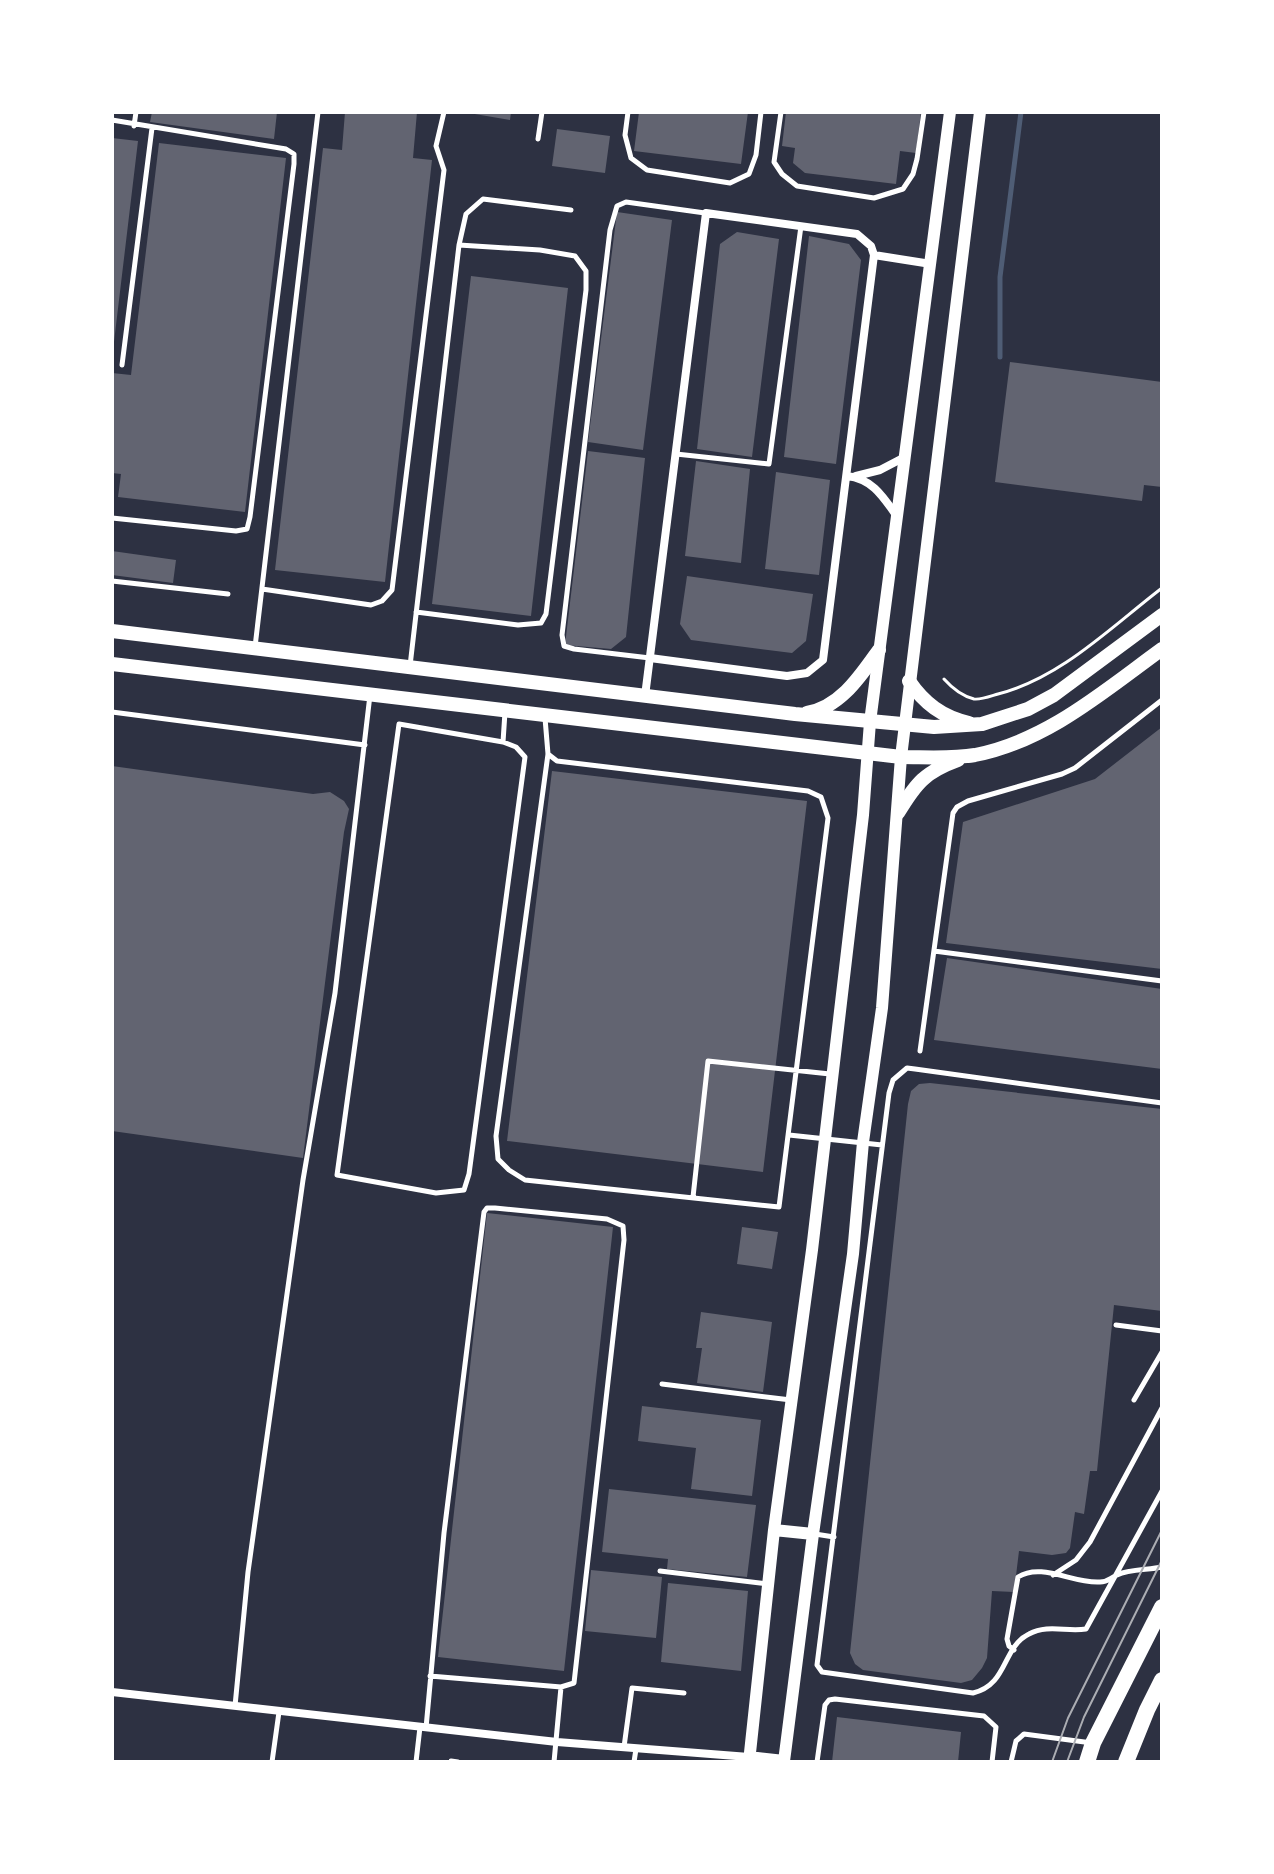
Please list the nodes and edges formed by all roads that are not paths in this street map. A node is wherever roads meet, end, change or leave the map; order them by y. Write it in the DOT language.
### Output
graph roads {
  1 [pos="136,112"];
  2 [pos="318,112"];
  3 [pos="444,112"];
  4 [pos="542,112"];
  5 [pos="628,112"];
  6 [pos="761,112"];
  7 [pos="781,112"];
  8 [pos="924,112"];
  9 [pos="950,112"];
  10 [pos="980,112"];
  11 [pos="112,120"];
  12 [pos="134,126"];
  13 [pos="152,128"];
  14 [pos="538,139"];
  15 [pos="571,210"];
  16 [pos="706,213"];
  17 [pos="801,226"];
  18 [pos="459,245"];
  19 [pos="874,255"];
  20 [pos="931,264"];
  21 [pos="122,365"];
  22 [pos="676,454"];
  23 [pos="903,458"];
  24 [pos="847,476"];
  25 [pos="896,515"];
  26 [pos="112,518"];
  27 [pos="112,581"];
  28 [pos="262,589"];
  29 [pos="228,594"];
  30 [pos="416,612"];
  31 [pos="1162,615"];
  32 [pos="112,631"];
  33 [pos="255,647"];
  34 [pos="1162,649"];
  35 [pos="879,650"];
  36 [pos="650,658"];
  37 [pos="112,664"];
  38 [pos="410,667"];
  39 [pos="909,681"];
  40 [pos="370,694"];
  41 [pos="645,696"];
  42 [pos="1162,700"];
  43 [pos="112,712"];
  44 [pos="505,712"];
  45 [pos="795,714"];
  46 [pos="545,717"];
  47 [pos="870,722"];
  48 [pos="976,725"];
  49 [pos="904,726"];
  50 [pos="503,742"];
  51 [pos="365,745"];
  52 [pos="868,753"];
  53 [pos="548,754"];
  54 [pos="974,755"];
  55 [pos="901,757"];
  56 [pos="898,813"];
  57 [pos="934,951"];
  58 [pos="1162,981"];
  59 [pos="920,1051"];
  60 [pos="796,1071"];
  61 [pos="832,1075"];
  62 [pos="1162,1103"];
  63 [pos="789,1135"];
  64 [pos="824,1139"];
  65 [pos="863,1142"];
  66 [pos="882,1145"];
  67 [pos="693,1197"];
  68 [pos="1116,1325"];
  69 [pos="1162,1331"];
  70 [pos="1162,1352"];
  71 [pos="662,1384"];
  72 [pos="792,1400"];
  73 [pos="1134,1400"];
  74 [pos="1162,1408"];
  75 [pos="1162,1491"];
  76 [pos="774,1530"];
  77 [pos="813,1534"];
  78 [pos="834,1537"];
  79 [pos="1162,1567"];
  80 [pos="660,1571"];
  81 [pos="1117,1574"];
  82 [pos="1053,1575"];
  83 [pos="769,1584"];
  84 [pos="1162,1607"];
  85 [pos="1014,1650"];
  86 [pos="430,1676"];
  87 [pos="1162,1680"];
  88 [pos="561,1687"];
  89 [pos="112,1692"];
  90 [pos="684,1693"];
  91 [pos="235,1706"];
  92 [pos="279,1712"];
  93 [pos="423,1728"];
  94 [pos="557,1742"];
  95 [pos="1093,1743"];
  96 [pos="624,1748"];
  97 [pos="636,1749"];
  98 [pos="749,1760"];
  99 [pos="451,1761"];
  100 [pos="272,1762"];
  101 [pos="416,1762"];
  102 [pos="458,1762"];
  103 [pos="554,1762"];
  104 [pos="634,1762"];
  105 [pos="784,1762"];
  106 [pos="817,1762"];
  107 [pos="992,1762"];
  108 [pos="1011,1762"];
  109 [pos="1087,1762"];
  110 [pos="1126,1762"];
  1 -- 12 [label="lane"];
  2 -- 28 [label="lane"];
  3 -- 28 [label="lane"];
  4 -- 14 [label="lane"];
  5 -- 6 [label="lane"];
  7 -- 8 [label="lane"];
  9 -- 20 [label="street"];
  10 -- 39 [label="street"];
  11 -- 12 [label="lane"];
  12 -- 13 [label="lane"];
  13 -- 21 [label="lane"];
  13 -- 26 [label="lane"];
  15 -- 18 [label="lane"];
  16 -- 17 [label="street"];
  16 -- 22 [label="street"];
  16 -- 36 [label="lane"];
  17 -- 19 [label="street"];
  17 -- 22 [label="lane"];
  18 -- 30 [label="lane"];
  18 -- 30 [label="lane"];
  19 -- 20 [label="street"];
  19 -- 24 [label="street"];
  20 -- 23 [label="street"];
  22 -- 36 [label="street"];
  23 -- 24 [label="street"];
  23 -- 25 [label="street"];
  24 -- 25 [label="street"];
  24 -- 36 [label="street"];
  25 -- 35 [label="street"];
  27 -- 29 [label="lane"];
  28 -- 33 [label="lane"];
  30 -- 38 [label="lane"];
  31 -- 48 [label="main road"];
  32 -- 33 [label="main road"];
  33 -- 38 [label="main road"];
  34 -- 54 [label="main road"];
  35 -- 45 [label="main road"];
  35 -- 47 [label="street"];
  36 -- 41 [label="street"];
  37 -- 40 [label="main road"];
  38 -- 41 [label="main road"];
  39 -- 48 [label="main road"];
  39 -- 49 [label="street"];
  40 -- 44 [label="main road"];
  40 -- 51 [label="lane"];
  41 -- 45 [label="main road"];
  42 -- 57 [label="lane"];
  43 -- 51 [label="lane"];
  44 -- 46 [label="main road"];
  44 -- 50 [label="lane"];
  45 -- 47 [label="main road"];
  46 -- 52 [label="main road"];
  46 -- 53 [label="lane"];
  47 -- 49 [label="main road"];
  47 -- 52 [label="street"];
  48 -- 49 [label="main road"];
  49 -- 55 [label="street"];
  50 -- 50 [label="lane"];
  51 -- 91 [label="lane"];
  52 -- 55 [label="main road"];
  52 -- 61 [label="street"];
  53 -- 60 [label="lane"];
  53 -- 67 [label="lane"];
  54 -- 55 [label="main road"];
  54 -- 56 [label="main road"];
  55 -- 56 [label="street"];
  56 -- 65 [label="street"];
  57 -- 58 [label="lane"];
  57 -- 59 [label="lane"];
  60 -- 61 [label="lane"];
  60 -- 63 [label="lane"];
  60 -- 67 [label="lane"];
  61 -- 64 [label="street"];
  62 -- 66 [label="lane"];
  63 -- 64 [label="lane"];
  63 -- 67 [label="lane"];
  64 -- 65 [label="lane"];
  64 -- 72 [label="street"];
  65 -- 66 [label="lane"];
  65 -- 77 [label="street"];
  66 -- 78 [label="lane"];
  68 -- 69 [label="lane"];
  70 -- 73 [label="lane"];
  71 -- 72 [label="lane"];
  72 -- 76 [label="street"];
  74 -- 82 [label="lane"];
  75 -- 81 [label="lane"];
  76 -- 77 [label="street"];
  76 -- 83 [label="street"];
  77 -- 78 [label="lane"];
  77 -- 105 [label="street"];
  78 -- 85 [label="lane"];
  79 -- 81 [label="lane"];
  80 -- 83 [label="lane"];
  81 -- 82 [label="lane"];
  81 -- 85 [label="lane"];
  82 -- 85 [label="lane"];
  83 -- 98 [label="street"];
  84 -- 95 [label="main road"];
  86 -- 88 [label="lane"];
  86 -- 88 [label="lane"];
  86 -- 93 [label="lane"];
  87 -- 110 [label="main road"];
  88 -- 94 [label="lane"];
  89 -- 91 [label="street"];
  90 -- 96 [label="lane"];
  91 -- 92 [label="street"];
  92 -- 93 [label="street"];
  92 -- 100 [label="lane"];
  93 -- 94 [label="street"];
  93 -- 101 [label="lane"];
  94 -- 96 [label="street"];
  94 -- 103 [label="lane"];
  95 -- 108 [label="lane"];
  95 -- 109 [label="main road"];
  96 -- 97 [label="street"];
  97 -- 98 [label="street"];
  97 -- 104 [label="lane"];
  98 -- 105 [label="street"];
  99 -- 102 [label="lane"];
  106 -- 107 [label="lane"];
}
